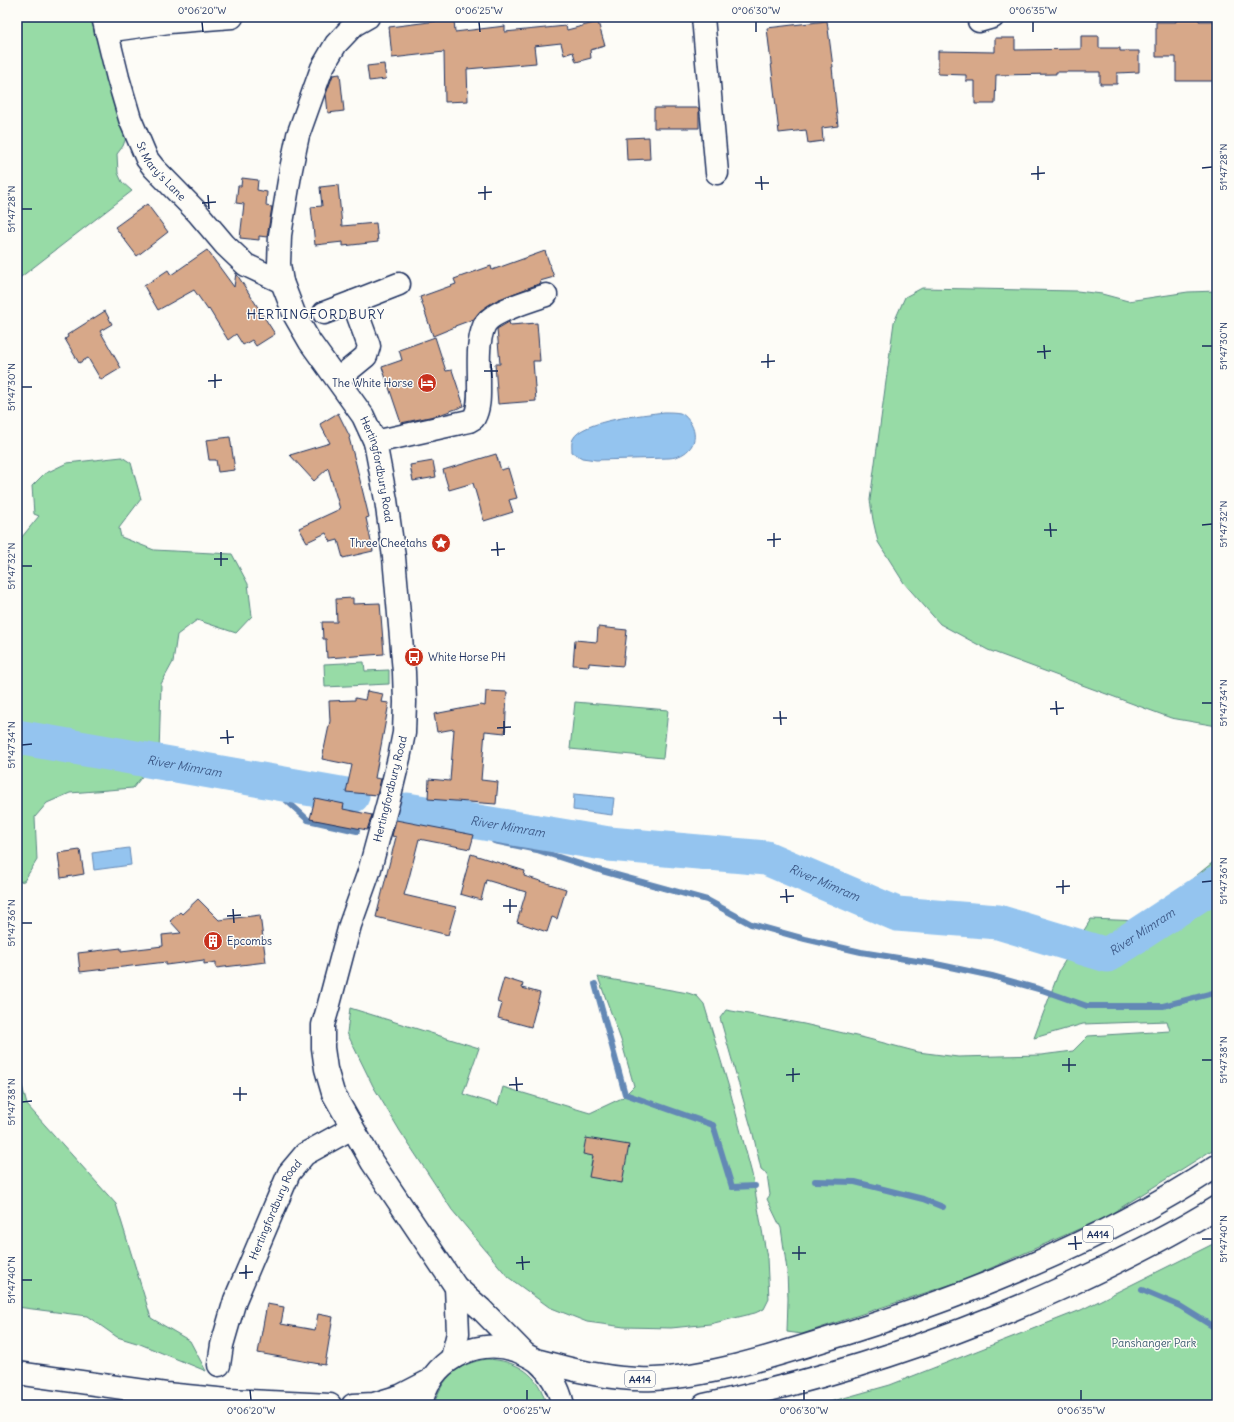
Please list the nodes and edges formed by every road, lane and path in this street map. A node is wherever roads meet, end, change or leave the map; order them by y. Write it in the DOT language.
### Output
graph roads {
  1 [pos="232,17"];
  2 [pos="702,17"];
  3 [pos="356,20"];
  4 [pos="105,24"];
  5 [pos="717,173"];
  6 [pos="282,282"];
  7 [pos="399,284"];
  8 [pos="546,295"];
  9 [pos="353,302"];
  10 [pos="324,313"];
  11 [pos="338,379"];
  12 [pos="375,442"];
  13 [pos="352,1128"];
  14 [pos="1217,1166"];
  15 [pos="1217,1207"];
  16 [pos="456,1287"];
  17 [pos="530,1357"];
  18 [pos="452,1358"];
  19 [pos="219,1365"];
  20 [pos="17,1373"];
  21 [pos="431,1380"];
  22 [pos="330,1405"];
  23 [pos="353,1405"];
  24 [pos="421,1405"];
  25 [pos="563,1405"];
  26 [pos="704,1405"];
  1 -- 4 [label="main road"];
  2 -- 5 [label="main road"];
  3 -- 6 [label="main road, Hertingfordbury Road"];
  4 -- 6 [label="main road, St Mary's Lane"];
  6 -- 11 [label="main road, Hertingfordbury Road"];
  7 -- 9 [label="main road"];
  8 -- 12 [label="main road"];
  9 -- 10 [label="main road"];
  9 -- 11 [label="main road"];
  11 -- 12 [label="main road, Hertingfordbury Road"];
  12 -- 13 [label="main road, Hertingfordbury Road"];
  13 -- 16 [label="main road, Hertingfordbury Road"];
  13 -- 19 [label="main road, Hertingfordbury Road"];
  14 -- 17 [label="main road, A414"];
  15 -- 26 [label="main road"];
  16 -- 17 [label="main road, Hertingfordbury Road"];
  16 -- 18 [label="main road"];
  17 -- 18 [label="main road"];
  17 -- 25 [label="main road, Hertingfordbury Road"];
  18 -- 21 [label="main road"];
  20 -- 22 [label="main road"];
  21 -- 23 [label="main road"];
  21 -- 24 [label="main road"];
}
